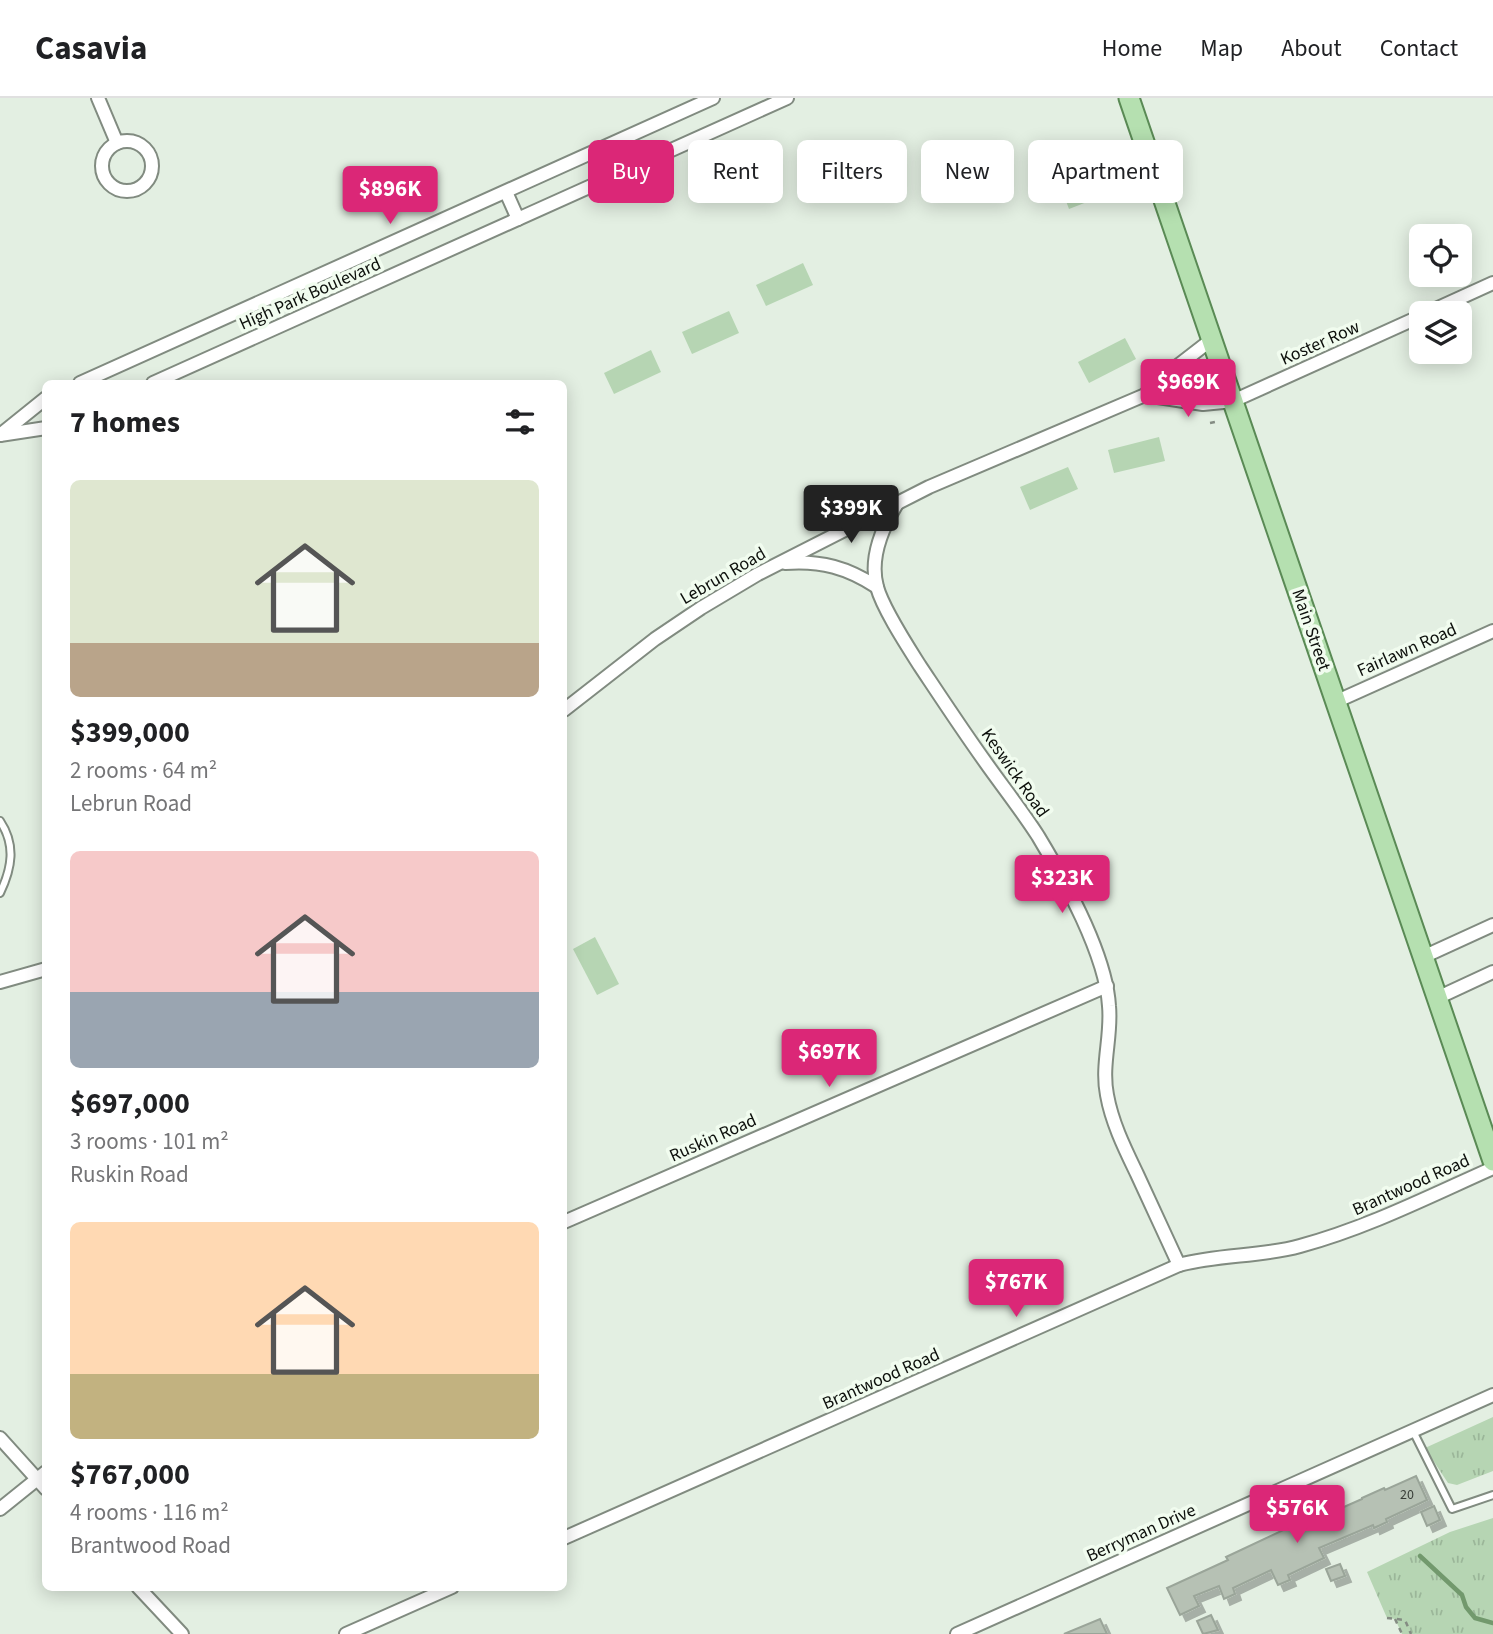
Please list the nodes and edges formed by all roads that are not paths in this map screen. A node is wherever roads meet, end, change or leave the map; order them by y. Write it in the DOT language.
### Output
graph roads {
  1 [pos="97,98"];
  2 [pos="713,98"];
  3 [pos="787,98"];
  4 [pos="1129,98"];
  5 [pos="117,143"];
  6 [pos="506,192"];
  7 [pos="518,219"];
  8 [pos="1493,283"];
  9 [pos="1453,301"];
  10 [pos="1409,321"];
  11 [pos="1211,340"];
  12 [pos="87,380"];
  13 [pos="160,380"];
  14 [pos="1145,395"];
  15 [pos="42,401"];
  16 [pos="1233,401"];
  17 [pos="42,429"];
  18 [pos="0,435"];
  19 [pos="898,502"];
  20 [pos="778,564"];
  21 [pos="877,587"];
  22 [pos="1493,631"];
  23 [pos="1335,702"];
  24 [pos="567,708"];
  25 [pos="0,821"];
  26 [pos="0,872"];
  27 [pos="8,877"];
  28 [pos="0,893"];
  29 [pos="1493,925"];
  30 [pos="1423,957"];
  31 [pos="42,970"];
  32 [pos="1493,972"];
  33 [pos="0,982"];
  34 [pos="1107,986"];
  35 [pos="1437,998"];
  36 [pos="1493,1161"];
  37 [pos="1493,1168"];
  38 [pos="567,1221"];
  39 [pos="1180,1265"];
  40 [pos="1493,1395"];
  41 [pos="1413,1431"];
  42 [pos="0,1438"];
  43 [pos="42,1479"];
  44 [pos="42,1481"];
  45 [pos="1493,1495"];
  46 [pos="0,1509"];
  47 [pos="567,1537"];
  48 [pos="142,1591"];
  49 [pos="443,1591"];
  50 [pos="182,1634"];
  51 [pos="346,1634"];
  52 [pos="957,1634"];
  1 -- 5 [label="street"];
  2 -- 6 [label="street, High Park Boulevard"];
  3 -- 7 [label="street, High Park Boulevard"];
  4 -- 11 [label="main road, Main Street"];
  5 -- 5 [label="street"];
  6 -- 7 [label="street"];
  6 -- 12 [label="street, High Park Boulevard"];
  7 -- 13 [label="street, High Park Boulevard"];
  8 -- 9 [label="street"];
  10 -- 16 [label="street, Koster Row"];
  11 -- 14 [label="street, Lebrun Road"];
  11 -- 16 [label="main road, Main Street"];
  14 -- 16 [label="street"];
  14 -- 19 [label="street, Lebrun Road"];
  15 -- 18 [label="street"];
  16 -- 23 [label="main road, Main Street"];
  17 -- 18 [label="street"];
  19 -- 20 [label="street, Lebrun Road"];
  19 -- 21 [label="street, Keswick Road"];
  20 -- 21 [label="street"];
  20 -- 24 [label="street, Lebrun Road"];
  21 -- 34 [label="street, Keswick Road"];
  22 -- 23 [label="street, Fairlawn Road"];
  23 -- 30 [label="main road, Main Street"];
  25 -- 27 [label="lane"];
  26 -- 27 [label="lane"];
  27 -- 28 [label="lane"];
  29 -- 30 [label="street"];
  30 -- 35 [label="main road, Main Street"];
  31 -- 33 [label="street"];
  32 -- 35 [label="street"];
  34 -- 38 [label="street, Ruskin Road"];
  34 -- 39 [label="street, Keswick Road"];
  35 -- 36 [label="main road, Main Street"];
  37 -- 39 [label="street, Brantwood Road"];
  39 -- 47 [label="street, Brantwood Road"];
  40 -- 41 [label="street, Berryman Drive"];
  41 -- 45 [label="lane"];
  41 -- 52 [label="street, Berryman Drive"];
  42 -- 43 [label="street"];
  44 -- 46 [label="street"];
  48 -- 50 [label="street"];
  49 -- 51 [label="street"];
}
